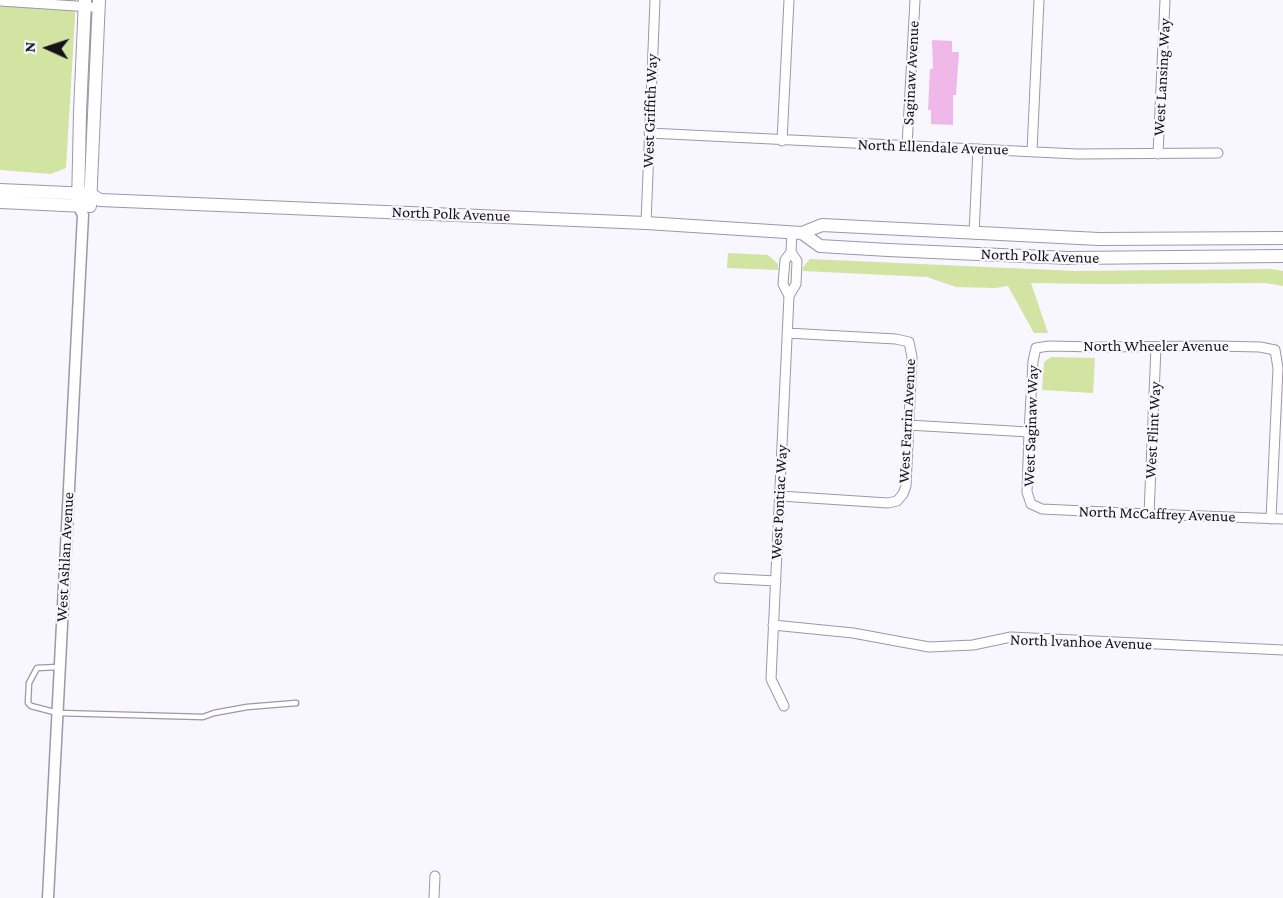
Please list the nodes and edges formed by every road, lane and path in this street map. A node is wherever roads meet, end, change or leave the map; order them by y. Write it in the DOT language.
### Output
graph roads {
  1 [pos="655,0"];
  2 [pos="789,0"];
  3 [pos="915,0"];
  4 [pos="1039,0"];
  5 [pos="1165,0"];
  6 [pos="0,1"];
  7 [pos="85,3"];
  8 [pos="99,4"];
  9 [pos="649,133"];
  10 [pos="782,141"];
  11 [pos="907,146"];
  12 [pos="978,149"];
  13 [pos="1032,151"];
  14 [pos="1218,153"];
  15 [pos="1158,154"];
  16 [pos="0,190"];
  17 [pos="0,202"];
  18 [pos="86,202"];
  19 [pos="646,223"];
  20 [pos="797,232"];
  21 [pos="974,234"];
  22 [pos="1283,238"];
  23 [pos="1283,256"];
  24 [pos="787,333"];
  25 [pos="1156,347"];
  26 [pos="1036,348"];
  27 [pos="908,425"];
  28 [pos="1029,432"];
  29 [pos="780,496"];
  30 [pos="1031,504"];
  31 [pos="1149,514"];
  32 [pos="1271,519"];
  33 [pos="1283,519"];
  34 [pos="719,578"];
  35 [pos="776,581"];
  36 [pos="773,626"];
  37 [pos="1283,650"];
  38 [pos="60,668"];
  39 [pos="296,703"];
  40 [pos="784,706"];
  41 [pos="57,713"];
  42 [pos="435,876"];
  43 [pos="48,898"];
  44 [pos="434,898"];
  1 -- 9 [label="street, West Griffith Way"];
  2 -- 10 [label="street"];
  3 -- 11 [label="street, Saginaw Avenue"];
  4 -- 13 [label="street"];
  5 -- 15 [label="street, West Lansing Way"];
  6 -- 7 [label="street"];
  7 -- 8 [label="street"];
  7 -- 18 [label="main road, West Ashlan Avenue"];
  8 -- 18 [label="main road, West Ashlan Avenue"];
  9 -- 10 [label="street, North Ellendale Avenue"];
  9 -- 19 [label="street, West Griffith Way"];
  10 -- 11 [label="street, North Ellendale Avenue"];
  11 -- 12 [label="street, North Ellendale Avenue"];
  12 -- 13 [label="street, North Ellendale Avenue"];
  12 -- 21 [label="street"];
  13 -- 15 [label="street, North Ellendale Avenue"];
  14 -- 15 [label="street, North Ellendale Avenue"];
  16 -- 18 [label="main road, North Polk Avenue"];
  17 -- 18 [label="main road, North Polk Avenue"];
  18 -- 19 [label="main road, North Polk Avenue"];
  18 -- 38 [label="street, West Ashlan Avenue"];
  19 -- 20 [label="main road, North Polk Avenue"];
  20 -- 21 [label="main road, North Polk Avenue"];
  20 -- 23 [label="main road, North Polk Avenue"];
  20 -- 24 [label="street, West Pontiac Way"];
  21 -- 22 [label="main road, North Polk Avenue"];
  24 -- 27 [label="street, West Farrin Avenue"];
  24 -- 29 [label="street, West Pontiac Way"];
  25 -- 26 [label="street, North Wheeler Avenue"];
  25 -- 31 [label="street, West Flint Way"];
  25 -- 32 [label="street, North Wheeler Avenue"];
  26 -- 28 [label="street, West Saginaw Way"];
  27 -- 28 [label="street"];
  27 -- 29 [label="street, West Farrin Avenue"];
  28 -- 30 [label="street, West Saginaw Way"];
  29 -- 35 [label="street, West Pontiac Way"];
  30 -- 31 [label="street, North McCaffrey Avenue"];
  31 -- 32 [label="street, North McCaffrey Avenue"];
  32 -- 33 [label="street, North McCaffrey Avenue"];
  34 -- 35 [label="street"];
  35 -- 36 [label="street, West Pontiac Way"];
  36 -- 37 [label="street, North lvanhoe Avenue"];
  36 -- 40 [label="street, West Pontiac Way"];
  38 -- 41 [label="street, West Ashlan Avenue"];
  38 -- 41 [label="lane"];
  39 -- 41 [label="lane"];
  41 -- 43 [label="street, West Ashlan Avenue"];
  42 -- 44 [label="street"];
}
